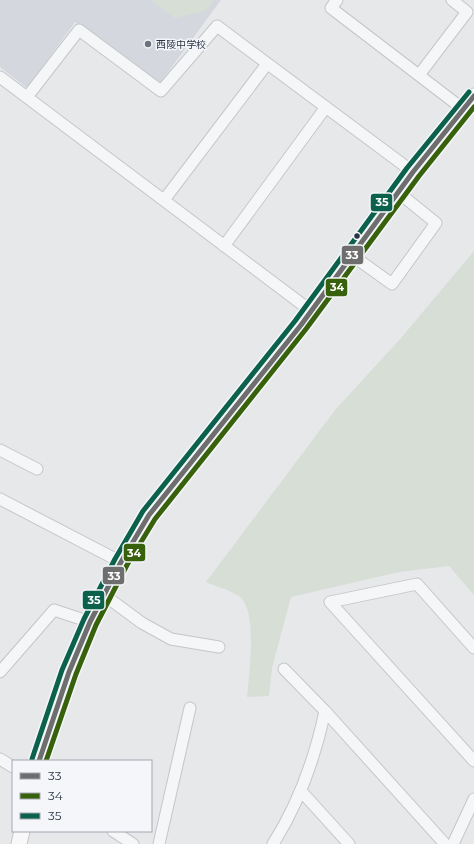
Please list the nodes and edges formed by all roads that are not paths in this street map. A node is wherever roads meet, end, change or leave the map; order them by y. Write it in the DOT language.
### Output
graph roads {
  1 [pos="337,0"];
  2 [pos="452,0"];
  3 [pos="267,64"];
  4 [pos="419,75"];
  5 [pos="0,77"];
  6 [pos="474,96"];
  7 [pos="27,97"];
  8 [pos="326,107"];
  9 [pos="463,109"];
  10 [pos="413,172"];
  11 [pos="399,193"];
  12 [pos="164,200"];
  13 [pos="224,246"];
  14 [pos="352,256"];
  15 [pos="311,311"];
  16 [pos="0,450"];
  17 [pos="36,469"];
  18 [pos="0,499"];
  19 [pos="121,562"];
  20 [pos="104,595"];
  21 [pos="90,622"];
  22 [pos="220,647"];
  23 [pos="474,648"];
  24 [pos="284,669"];
  25 [pos="0,672"];
  26 [pos="190,708"];
  27 [pos="325,711"];
  28 [pos="0,759"];
  29 [pos="39,760"];
  30 [pos="474,761"];
  31 [pos="12,766"];
  32 [pos="301,792"];
  33 [pos="474,799"];
  34 [pos="22,832"];
  35 [pos="115,832"];
  36 [pos="19,844"];
  37 [pos="133,844"];
  38 [pos="159,844"];
  39 [pos="273,844"];
  40 [pos="350,844"];
  41 [pos="445,844"];
  42 [pos="453,844"];
  1 -- 4 [label="street"];
  2 -- 4 [label="street"];
  3 -- 7 [label="street"];
  3 -- 8 [label="street"];
  3 -- 12 [label="street"];
  4 -- 9 [label="street"];
  5 -- 7 [label="street"];
  6 -- 9 [label="main road"];
  7 -- 12 [label="street"];
  8 -- 10 [label="street"];
  8 -- 13 [label="street"];
  9 -- 10 [label="main road"];
  10 -- 11 [label="main road"];
  11 -- 14 [label="main road"];
  11 -- 14 [label="street"];
  12 -- 13 [label="street"];
  13 -- 15 [label="street"];
  14 -- 15 [label="main road"];
  15 -- 19 [label="main road"];
  16 -- 17 [label="street"];
  18 -- 19 [label="street"];
  19 -- 20 [label="main road"];
  20 -- 21 [label="main road"];
  20 -- 22 [label="street"];
  21 -- 25 [label="street"];
  21 -- 29 [label="main road"];
  23 -- 30 [label="street"];
  24 -- 27 [label="street"];
  26 -- 38 [label="street"];
  27 -- 32 [label="street"];
  27 -- 41 [label="street"];
  28 -- 31 [label="street"];
  32 -- 39 [label="street"];
  32 -- 40 [label="street"];
  33 -- 42 [label="street"];
  34 -- 36 [label="main road"];
  35 -- 37 [label="street"];
}
